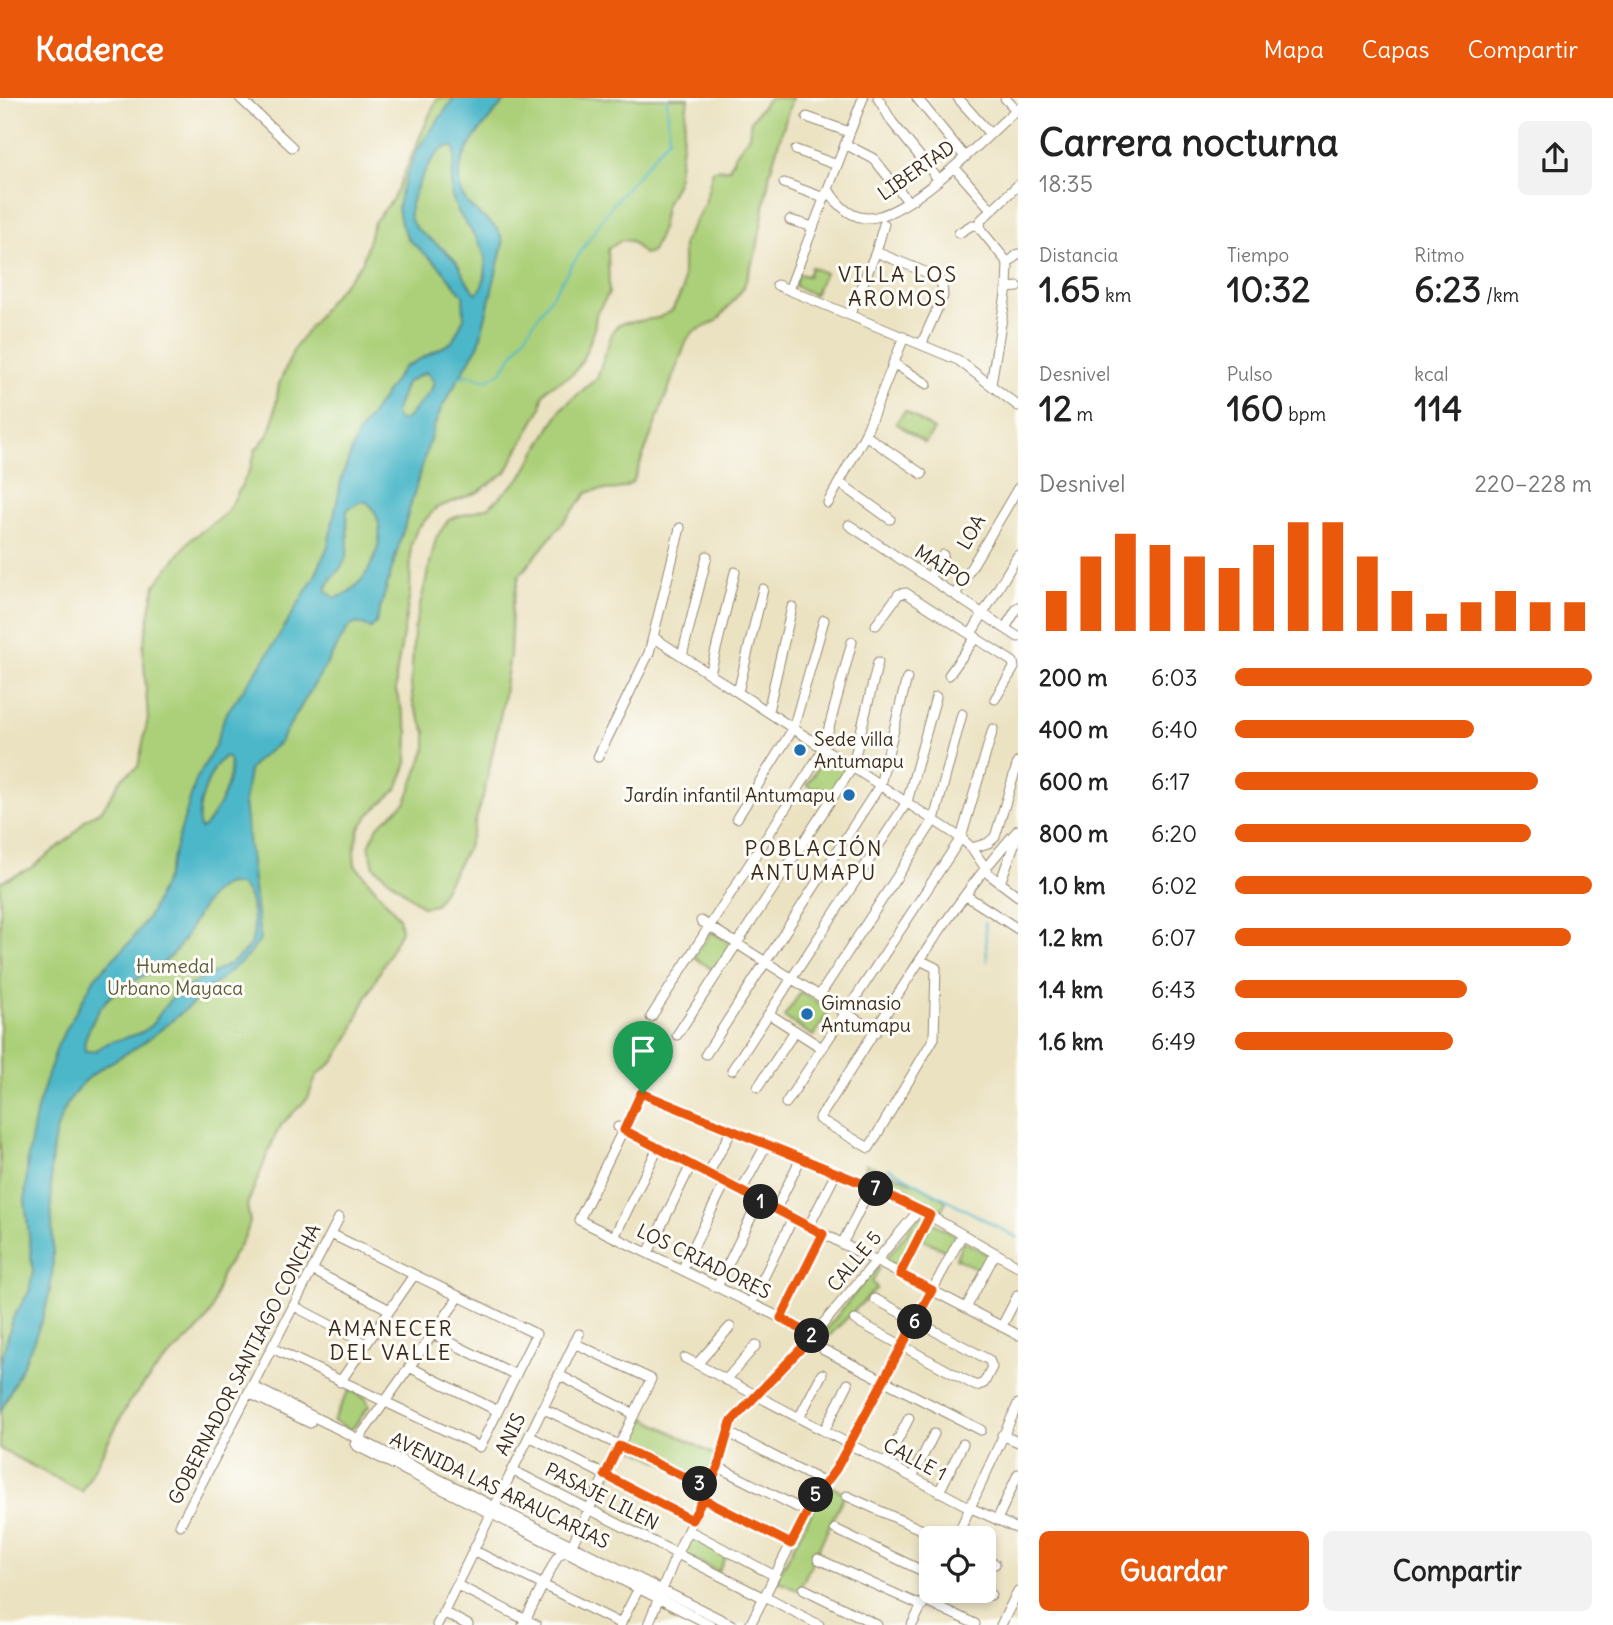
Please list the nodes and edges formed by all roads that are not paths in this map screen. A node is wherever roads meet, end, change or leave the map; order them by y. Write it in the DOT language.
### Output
graph roads {
  1 [pos="240,98"];
  2 [pos="878,98"];
  3 [pos="917,98"];
  4 [pos="958,98"];
  5 [pos="1005,98"];
  6 [pos="859,99"];
  7 [pos="1017,109"];
  8 [pos="807,117"];
  9 [pos="849,132"];
  10 [pos="990,134"];
  11 [pos="845,144"];
  12 [pos="292,147"];
  13 [pos="796,150"];
  14 [pos="965,157"];
  15 [pos="837,164"];
  16 [pos="954,167"];
  17 [pos="939,179"];
  18 [pos="784,183"];
  19 [pos="1018,185"];
  20 [pos="828,188"];
  21 [pos="824,198"];
  22 [pos="907,200"];
  23 [pos="991,209"];
  24 [pos="790,220"];
  25 [pos="884,224"];
  26 [pos="980,226"];
  27 [pos="813,227"];
  28 [pos="959,233"];
  29 [pos="876,252"];
  30 [pos="1018,254"];
  31 [pos="1007,263"];
  32 [pos="777,285"];
  33 [pos="1007,288"];
  34 [pos="1018,288"];
  35 [pos="789,290"];
  36 [pos="850,314"];
  37 [pos="905,337"];
  38 [pos="922,343"];
  39 [pos="893,363"];
  40 [pos="928,384"];
  41 [pos="991,384"];
  42 [pos="1018,406"];
  43 [pos="865,435"];
  44 [pos="922,474"];
  45 [pos="840,484"];
  46 [pos="1018,488"];
  47 [pos="828,503"];
  48 [pos="890,519"];
  49 [pos="849,525"];
  50 [pos="680,528"];
  51 [pos="943,555"];
  52 [pos="1018,555"];
  53 [pos="707,556"];
  54 [pos="735,572"];
  55 [pos="929,578"];
  56 [pos="763,589"];
  57 [pos="955,595"];
  58 [pos="792,607"];
  59 [pos="1018,607"];
  60 [pos="984,614"];
  61 [pos="824,620"];
  62 [pos="876,625"];
  63 [pos="1005,628"];
  64 [pos="973,635"];
  65 [pos="1018,637"];
  66 [pos="653,638"];
  67 [pos="852,642"];
  68 [pos="682,656"];
  69 [pos="878,662"];
  70 [pos="710,674"];
  71 [pos="949,675"];
  72 [pos="907,678"];
  73 [pos="738,692"];
  74 [pos="936,697"];
  75 [pos="995,699"];
  76 [pos="768,711"];
  77 [pos="962,714"];
  78 [pos="793,729"];
  79 [pos="993,729"];
  80 [pos="823,750"];
  81 [pos="598,757"];
  82 [pos="1018,762"];
  83 [pos="852,768"];
  84 [pos="880,785"];
  85 [pos="907,803"];
  86 [pos="737,818"];
  87 [pos="934,820"];
  88 [pos="1018,832"];
  89 [pos="961,838"];
  90 [pos="972,848"];
  91 [pos="984,867"];
  92 [pos="1000,883"];
  93 [pos="1017,893"];
  94 [pos="965,895"];
  95 [pos="705,924"];
  96 [pos="1018,929"];
  97 [pos="737,943"];
  98 [pos="765,960"];
  99 [pos="922,961"];
  100 [pos="793,979"];
  101 [pos="819,996"];
  102 [pos="846,1013"];
  103 [pos="769,1014"];
  104 [pos="651,1017"];
  105 [pos="795,1031"];
  106 [pos="877,1032"];
  107 [pos="677,1035"];
  108 [pos="822,1048"];
  109 [pos="706,1054"];
  110 [pos="732,1070"];
  111 [pos="758,1087"];
  112 [pos="786,1103"];
  113 [pos="621,1128"];
  114 [pos="732,1130"];
  115 [pos="766,1145"];
  116 [pos="658,1148"];
  117 [pos="802,1158"];
  118 [pos="691,1165"];
  119 [pos="836,1173"];
  120 [pos="708,1174"];
  121 [pos="725,1183"];
  122 [pos="871,1187"];
  123 [pos="741,1191"];
  124 [pos="759,1201"];
  125 [pos="776,1209"];
  126 [pos="920,1209"];
  127 [pos="930,1215"];
  128 [pos="339,1218"];
  129 [pos="793,1218"];
  130 [pos="809,1226"];
  131 [pos="331,1234"];
  132 [pos="823,1234"];
  133 [pos="962,1235"];
  134 [pos="614,1237"];
  135 [pos="842,1244"];
  136 [pos="648,1253"];
  137 [pos="995,1254"];
  138 [pos="876,1261"];
  139 [pos="1018,1266"];
  140 [pos="312,1270"];
  141 [pos="682,1270"];
  142 [pos="900,1274"];
  143 [pos="414,1275"];
  144 [pos="717,1287"];
  145 [pos="932,1290"];
  146 [pos="1018,1295"];
  147 [pos="459,1297"];
  148 [pos="875,1300"];
  149 [pos="751,1303"];
  150 [pos="294,1306"];
  151 [pos="967,1308"];
  152 [pos="390,1310"];
  153 [pos="781,1318"];
  154 [pos="855,1320"];
  155 [pos="916,1322"];
  156 [pos="1002,1326"];
  157 [pos="730,1327"];
  158 [pos="433,1334"];
  159 [pos="1018,1335"];
  160 [pos="813,1336"];
  161 [pos="366,1344"];
  162 [pos="757,1345"];
  163 [pos="902,1347"];
  164 [pos="272,1348"];
  165 [pos="824,1350"];
  166 [pos="685,1359"];
  167 [pos="697,1364"];
  168 [pos="409,1367"];
  169 [pos="822,1374"];
  170 [pos="516,1375"];
  171 [pos="559,1375"];
  172 [pos="726,1380"];
  173 [pos="884,1380"];
  174 [pos="340,1382"];
  175 [pos="848,1384"];
  176 [pos="251,1390"];
  177 [pos="756,1395"];
  178 [pos="383,1402"];
  179 [pos="1018,1404"];
  180 [pos="542,1408"];
  181 [pos="498,1411"];
  182 [pos="634,1414"];
  183 [pos="799,1418"];
  184 [pos="909,1418"];
  185 [pos="981,1430"];
  186 [pos="824,1431"];
  187 [pos="727,1432"];
  188 [pos="934,1434"];
  189 [pos="1002,1435"];
  190 [pos="529,1436"];
  191 [pos="355,1442"];
  192 [pos="1018,1442"];
  193 [pos="849,1444"];
  194 [pos="963,1444"];
  195 [pos="619,1446"];
  196 [pos="886,1463"];
  197 [pos="718,1467"];
  198 [pos="512,1470"];
  199 [pos="1018,1474"];
  200 [pos="605,1475"];
  201 [pos="912,1477"];
  202 [pos="825,1483"];
  203 [pos="708,1488"];
  204 [pos="939,1492"];
  205 [pos="847,1496"];
  206 [pos="703,1499"];
  207 [pos="971,1508"];
  208 [pos="493,1509"];
  209 [pos="588,1510"];
  210 [pos="807,1512"];
  211 [pos="997,1520"];
  212 [pos="180,1525"];
  213 [pos="690,1525"];
  214 [pos="962,1526"];
  215 [pos="835,1529"];
  216 [pos="919,1529"];
  217 [pos="1018,1529"];
  218 [pos="791,1544"];
  219 [pos="568,1547"];
  220 [pos="473,1550"];
  221 [pos="677,1553"];
  222 [pos="818,1559"];
  223 [pos="919,1569"];
  224 [pos="775,1576"];
  225 [pos="457,1585"];
  226 [pos="542,1587"];
  227 [pos="639,1588"];
  228 [pos="804,1589"];
  229 [pos="1018,1591"];
  230 [pos="662,1595"];
  231 [pos="764,1597"];
  232 [pos="919,1601"];
  233 [pos="923,1603"];
  234 [pos="443,1612"];
  235 [pos="525,1623"];
  236 [pos="620,1624"];
  237 [pos="437,1625"];
  238 [pos="468,1625"];
  239 [pos="536,1625"];
  240 [pos="648,1625"];
  241 [pos="711,1625"];
  242 [pos="732,1625"];
  243 [pos="750,1625"];
  244 [pos="819,1625"];
  245 [pos="877,1625"];
  246 [pos="912,1625"];
  247 [pos="975,1625"];
  248 [pos="1001,1625"];
  1 -- 12 [label="street"];
  2 -- 17 [label="street"];
  3 -- 14 [label="street"];
  4 -- 10 [label="street"];
  5 -- 7 [label="street"];
  6 -- 9 [label="street"];
  7 -- 10 [label="street, LIBERTAD"];
  8 -- 9 [label="street"];
  9 -- 11 [label="street"];
  10 -- 14 [label="street, LIBERTAD"];
  11 -- 15 [label="street"];
  11 -- 22 [label="street"];
  13 -- 15 [label="street"];
  14 -- 16 [label="street, LIBERTAD"];
  15 -- 20 [label="street"];
  16 -- 17 [label="street, LIBERTAD"];
  16 -- 23 [label="street"];
  17 -- 22 [label="street, LIBERTAD"];
  18 -- 21 [label="street"];
  19 -- 23 [label="street"];
  20 -- 21 [label="street"];
  20 -- 22 [label="street, LIBERTAD"];
  21 -- 27 [label="street"];
  23 -- 26 [label="street"];
  24 -- 27 [label="street"];
  25 -- 29 [label="street"];
  26 -- 28 [label="street"];
  26 -- 31 [label="street"];
  27 -- 35 [label="street"];
  29 -- 36 [label="street"];
  29 -- 38 [label="street"];
  30 -- 31 [label="street"];
  31 -- 33 [label="street"];
  32 -- 35 [label="street"];
  33 -- 34 [label="street"];
  33 -- 41 [label="street"];
  35 -- 36 [label="street"];
  36 -- 37 [label="street"];
  37 -- 38 [label="street"];
  37 -- 39 [label="street"];
  38 -- 41 [label="street"];
  39 -- 40 [label="street"];
  39 -- 43 [label="street"];
  41 -- 42 [label="street"];
  43 -- 44 [label="street"];
  43 -- 45 [label="street"];
  45 -- 47 [label="street"];
  45 -- 48 [label="street"];
  46 -- 57 [label="street, LOA"];
  49 -- 55 [label="street, MAIPO"];
  50 -- 66 [label="street"];
  51 -- 55 [label="street"];
  52 -- 60 [label="street"];
  53 -- 68 [label="street"];
  54 -- 70 [label="street"];
  55 -- 57 [label="street, MAIPO"];
  56 -- 73 [label="street"];
  57 -- 60 [label="street, MAIPO"];
  58 -- 76 [label="street"];
  59 -- 63 [label="street"];
  60 -- 63 [label="street, MAIPO"];
  60 -- 64 [label="street"];
  61 -- 78 [label="street"];
  62 -- 64 [label="street"];
  63 -- 65 [label="street, MAIPO"];
  64 -- 71 [label="street"];
  64 -- 75 [label="street"];
  66 -- 68 [label="street"];
  66 -- 81 [label="street"];
  67 -- 80 [label="street"];
  68 -- 70 [label="street"];
  69 -- 83 [label="street"];
  70 -- 73 [label="street"];
  72 -- 84 [label="street"];
  73 -- 76 [label="street"];
  74 -- 85 [label="street"];
  76 -- 78 [label="street"];
  77 -- 87 [label="street"];
  78 -- 80 [label="street"];
  78 -- 86 [label="street"];
  79 -- 89 [label="street"];
  80 -- 83 [label="street"];
  80 -- 95 [label="street"];
  82 -- 90 [label="street"];
  83 -- 84 [label="street"];
  83 -- 97 [label="street"];
  84 -- 85 [label="street"];
  84 -- 98 [label="street"];
  85 -- 87 [label="street"];
  85 -- 100 [label="street"];
  87 -- 89 [label="street"];
  87 -- 101 [label="street"];
  88 -- 91 [label="street"];
  88 -- 92 [label="street"];
  89 -- 90 [label="street"];
  89 -- 102 [label="street"];
  90 -- 91 [label="street"];
  91 -- 92 [label="street"];
  91 -- 94 [label="street"];
  92 -- 93 [label="street"];
  94 -- 96 [label="street"];
  94 -- 99 [label="street"];
  95 -- 97 [label="street"];
  95 -- 104 [label="street"];
  97 -- 98 [label="street"];
  97 -- 107 [label="street"];
  98 -- 100 [label="street"];
  98 -- 109 [label="street"];
  99 -- 106 [label="street"];
  99 -- 106 [label="street"];
  100 -- 101 [label="street"];
  100 -- 103 [label="street"];
  101 -- 102 [label="street"];
  102 -- 106 [label="street"];
  102 -- 108 [label="street"];
  103 -- 105 [label="street"];
  103 -- 110 [label="street"];
  105 -- 108 [label="street"];
  105 -- 111 [label="street"];
  108 -- 112 [label="street"];
  113 -- 114 [label="street"];
  113 -- 116 [label="street"];
  113 -- 134 [label="street, LOS CRIADORES"];
  114 -- 115 [label="street"];
  114 -- 120 [label="street"];
  115 -- 117 [label="street"];
  115 -- 123 [label="street"];
  116 -- 118 [label="street"];
  116 -- 134 [label="street"];
  117 -- 119 [label="street"];
  117 -- 125 [label="street"];
  118 -- 120 [label="street"];
  118 -- 136 [label="street"];
  119 -- 122 [label="street"];
  119 -- 130 [label="street"];
  120 -- 121 [label="street"];
  121 -- 123 [label="street"];
  121 -- 141 [label="street"];
  122 -- 126 [label="street"];
  122 -- 135 [label="street"];
  123 -- 124 [label="street"];
  124 -- 125 [label="street"];
  124 -- 144 [label="street"];
  125 -- 129 [label="street"];
  126 -- 127 [label="street"];
  126 -- 138 [label="street, CALLE 5"];
  127 -- 133 [label="street"];
  127 -- 142 [label="street"];
  128 -- 131 [label="street, GOBERNADOR SANTIAGO CONCHA"];
  129 -- 130 [label="street"];
  129 -- 149 [label="street"];
  130 -- 132 [label="street"];
  131 -- 140 [label="street, GOBERNADOR SANTIAGO CONCHA"];
  131 -- 143 [label="street"];
  132 -- 135 [label="street"];
  132 -- 153 [label="street"];
  133 -- 137 [label="street"];
  133 -- 145 [label="street"];
  134 -- 136 [label="street, LOS CRIADORES"];
  135 -- 138 [label="street"];
  136 -- 141 [label="street, LOS CRIADORES"];
  137 -- 139 [label="street"];
  137 -- 151 [label="street"];
  138 -- 142 [label="street"];
  138 -- 160 [label="street, CALLE 5"];
  140 -- 150 [label="street, GOBERNADOR SANTIAGO CONCHA"];
  140 -- 152 [label="street"];
  141 -- 144 [label="street, LOS CRIADORES"];
  142 -- 145 [label="street"];
  143 -- 147 [label="street"];
  143 -- 152 [label="street"];
  144 -- 149 [label="street, LOS CRIADORES"];
  145 -- 151 [label="street"];
  145 -- 155 [label="street"];
  146 -- 156 [label="street"];
  147 -- 158 [label="street"];
  147 -- 170 [label="street"];
  148 -- 155 [label="street"];
  149 -- 153 [label="street, LOS CRIADORES"];
  150 -- 161 [label="street"];
  150 -- 164 [label="street, GOBERNADOR SANTIAGO CONCHA"];
  151 -- 156 [label="street"];
  152 -- 161 [label="street"];
  153 -- 160 [label="street, LOS CRIADORES"];
  154 -- 163 [label="street"];
  155 -- 163 [label="street"];
  155 -- 163 [label="street"];
  156 -- 159 [label="street"];
  157 -- 167 [label="street"];
  158 -- 168 [label="street"];
  158 -- 170 [label="street"];
  160 -- 177 [label="street, CALLE 5"];
  161 -- 174 [label="street"];
  162 -- 172 [label="street"];
  163 -- 173 [label="street"];
  164 -- 174 [label="street"];
  164 -- 176 [label="street, GOBERNADOR SANTIAGO CONCHA"];
  165 -- 173 [label="street"];
  166 -- 167 [label="street, CALLE 1"];
  167 -- 172 [label="street, CALLE 1"];
  168 -- 178 [label="street"];
  168 -- 181 [label="street"];
  169 -- 183 [label="street"];
  170 -- 181 [label="street"];
  171 -- 180 [label="street, ANIS"];
  171 -- 182 [label="street"];
  171 -- 182 [label="street, ANIS"];
  172 -- 177 [label="street, CALLE 1"];
  173 -- 185 [label="street"];
  173 -- 193 [label="street"];
  174 -- 178 [label="street"];
  175 -- 186 [label="street"];
  176 -- 191 [label="street, AVENIDA LAS ARAUCARIAS"];
  176 -- 212 [label="street, GOBERNADOR SANTIAGO CONCHA"];
  177 -- 183 [label="street, CALLE 1"];
  177 -- 187 [label="street, CALLE 5"];
  178 -- 181 [label="street"];
  178 -- 191 [label="street"];
  179 -- 189 [label="street"];
  180 -- 190 [label="street, ANIS"];
  180 -- 195 [label="street"];
  182 -- 195 [label="street"];
  183 -- 186 [label="street, CALLE 1"];
  184 -- 196 [label="street"];
  186 -- 193 [label="street, CALLE 1"];
  187 -- 197 [label="street"];
  187 -- 202 [label="street"];
  188 -- 201 [label="street"];
  189 -- 192 [label="street"];
  189 -- 207 [label="street"];
  190 -- 198 [label="street, ANIS"];
  190 -- 200 [label="street"];
  191 -- 208 [label="street, AVENIDA LAS ARAUCARIAS"];
  193 -- 196 [label="street, CALLE 1"];
  193 -- 202 [label="street"];
  194 -- 204 [label="street"];
  195 -- 200 [label="street"];
  195 -- 203 [label="street"];
  196 -- 201 [label="street, CALLE 1"];
  197 -- 203 [label="street"];
  197 -- 210 [label="street"];
  198 -- 208 [label="street, ANIS"];
  198 -- 209 [label="street, PASAJE LILEN"];
  199 -- 211 [label="street"];
  200 -- 209 [label="street"];
  200 -- 213 [label="street"];
  201 -- 204 [label="street, CALLE 1"];
  202 -- 210 [label="street"];
  203 -- 206 [label="street"];
  204 -- 207 [label="street, CALLE 1"];
  205 -- 216 [label="street"];
  206 -- 213 [label="street"];
  206 -- 218 [label="street"];
  207 -- 211 [label="street, CALLE 1"];
  207 -- 214 [label="street"];
  208 -- 219 [label="street, AVENIDA LAS ARAUCARIAS"];
  208 -- 220 [label="street, ANIS"];
  209 -- 219 [label="street"];
  209 -- 221 [label="street, PASAJE LILEN"];
  210 -- 218 [label="street"];
  211 -- 217 [label="street, CALLE 1"];
  213 -- 221 [label="street"];
  213 -- 224 [label="street"];
  215 -- 223 [label="street"];
  218 -- 224 [label="street"];
  219 -- 226 [label="street"];
  219 -- 227 [label="street, AVENIDA LAS ARAUCARIAS"];
  219 -- 230 [label="street, AVENIDA LAS ARAUCARIAS"];
  220 -- 225 [label="street, ANIS"];
  220 -- 226 [label="street"];
  221 -- 230 [label="street"];
  221 -- 231 [label="street, PASAJE LILEN"];
  222 -- 232 [label="street"];
  224 -- 231 [label="street"];
  225 -- 234 [label="street, ANIS"];
  225 -- 235 [label="street"];
  226 -- 235 [label="street"];
  226 -- 236 [label="street"];
  227 -- 230 [label="street, AVENIDA LAS ARAUCARIAS"];
  227 -- 236 [label="street"];
  228 -- 245 [label="street"];
  229 -- 248 [label="street"];
  230 -- 240 [label="street"];
  230 -- 241 [label="street, AVENIDA LAS ARAUCARIAS"];
  230 -- 242 [label="street, AVENIDA LAS ARAUCARIAS"];
  231 -- 243 [label="street"];
  231 -- 244 [label="street, PASAJE LILEN"];
  233 -- 246 [label="street"];
  233 -- 247 [label="street"];
  234 -- 237 [label="street, ANIS"];
  234 -- 238 [label="street"];
  235 -- 239 [label="street"];
}
